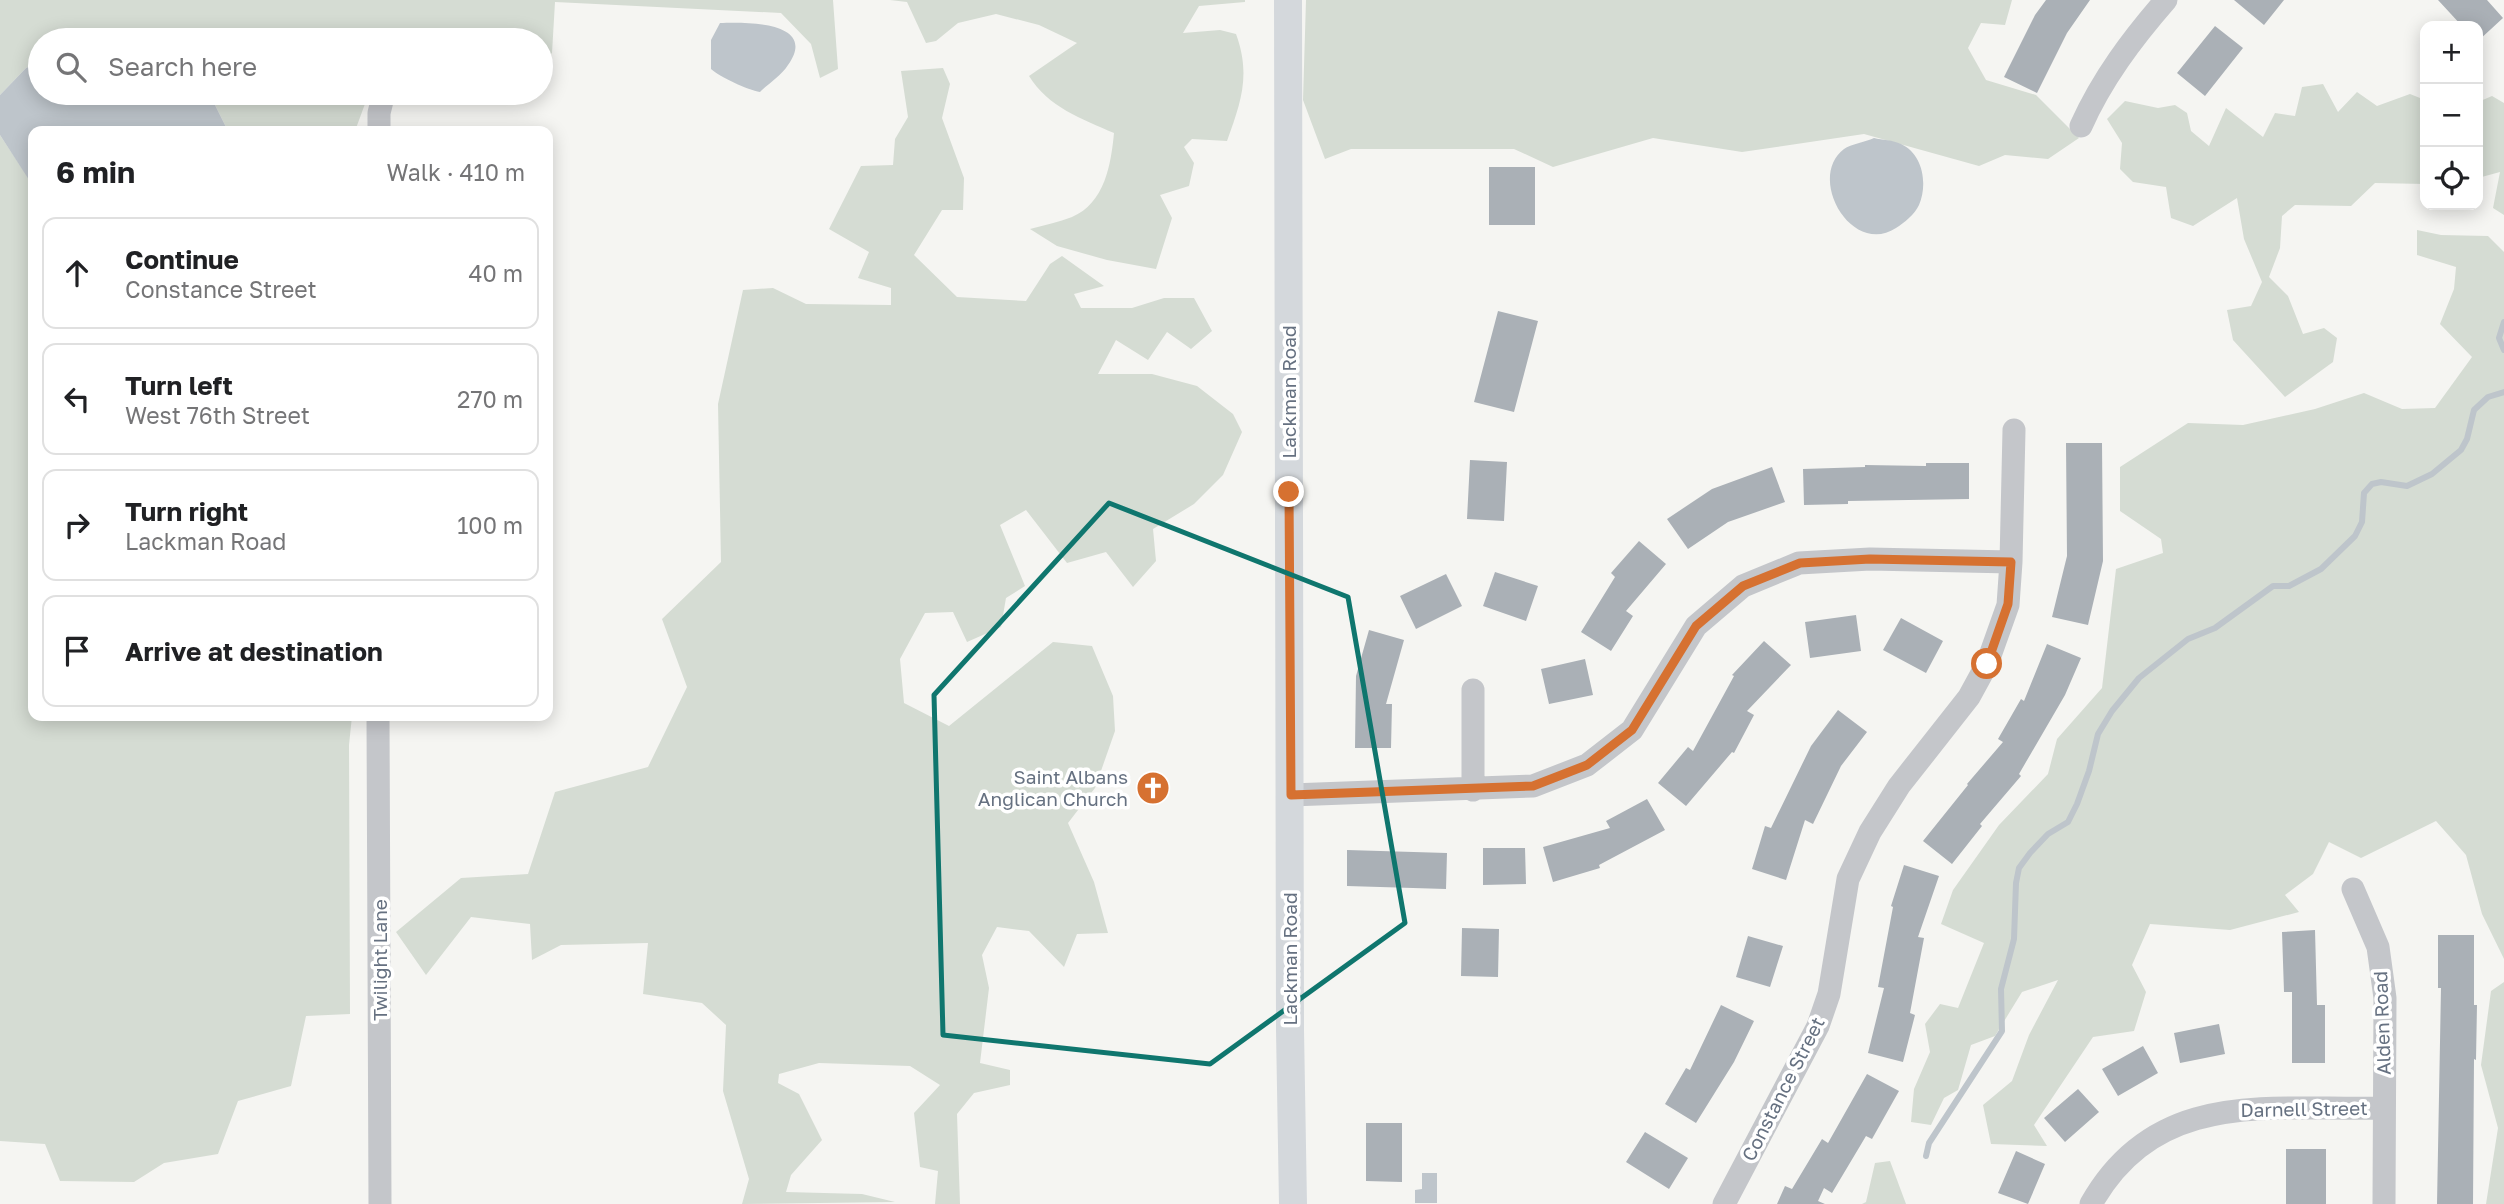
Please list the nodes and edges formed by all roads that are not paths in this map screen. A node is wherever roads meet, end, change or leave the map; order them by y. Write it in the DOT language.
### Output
graph roads {
  1 [pos="1288,0"];
  2 [pos="2166,0"];
  3 [pos="381,105"];
  4 [pos="379,126"];
  5 [pos="2081,126"];
  6 [pos="2014,430"];
  7 [pos="2011,562"];
  8 [pos="1473,690"];
  9 [pos="378,721"];
  10 [pos="1473,790"];
  11 [pos="1291,795"];
  12 [pos="2354,889"];
  13 [pos="2384,1108"];
  14 [pos="380,1204"];
  15 [pos="1293,1204"];
  16 [pos="1724,1204"];
  17 [pos="2091,1204"];
  18 [pos="2384,1204"];
  1 -- 11 [label="main road, Lackman Road"];
  2 -- 5 [label="street"];
  3 -- 4 [label="street"];
  6 -- 7 [label="street, Constance Street"];
  7 -- 10 [label="street"];
  7 -- 16 [label="street, Constance Street"];
  8 -- 10 [label="street"];
  9 -- 14 [label="street, Twilight Lane"];
  10 -- 11 [label="street"];
  11 -- 15 [label="main road, Lackman Road"];
  12 -- 13 [label="street, Alden Road"];
  13 -- 17 [label="street, Darnell Street"];
  13 -- 18 [label="street, Alden Road"];
}
